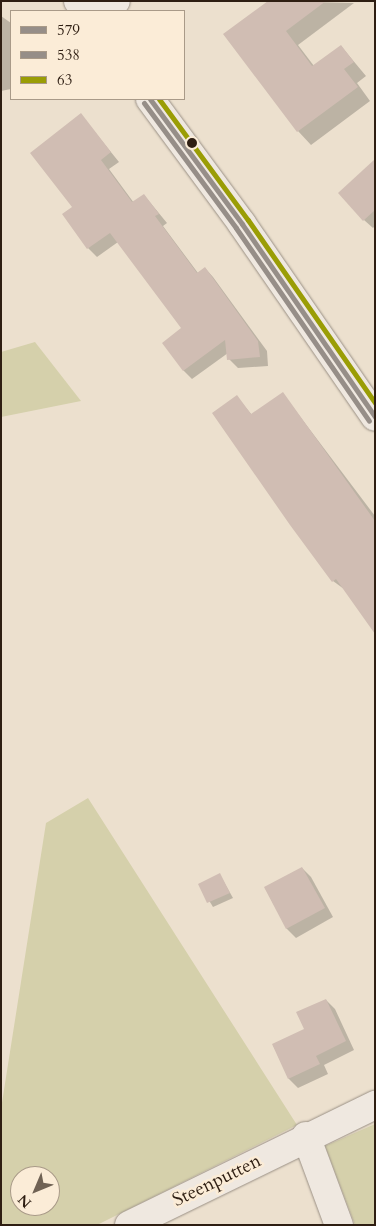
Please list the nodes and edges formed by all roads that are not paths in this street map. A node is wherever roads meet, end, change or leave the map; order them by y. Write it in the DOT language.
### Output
graph roads {
  1 [pos="116,1"];
  2 [pos="103,10"];
  3 [pos="151,100"];
  4 [pos="375,417"];
  5 [pos="375,1105"];
  6 [pos="306,1136"];
  7 [pos="128,1225"];
  8 [pos="338,1225"];
  1 -- 2 [label="street"];
  3 -- 4 [label="street"];
  5 -- 6 [label="street, Steenputten"];
  6 -- 7 [label="street, Steenputten"];
  6 -- 8 [label="street"];
}
